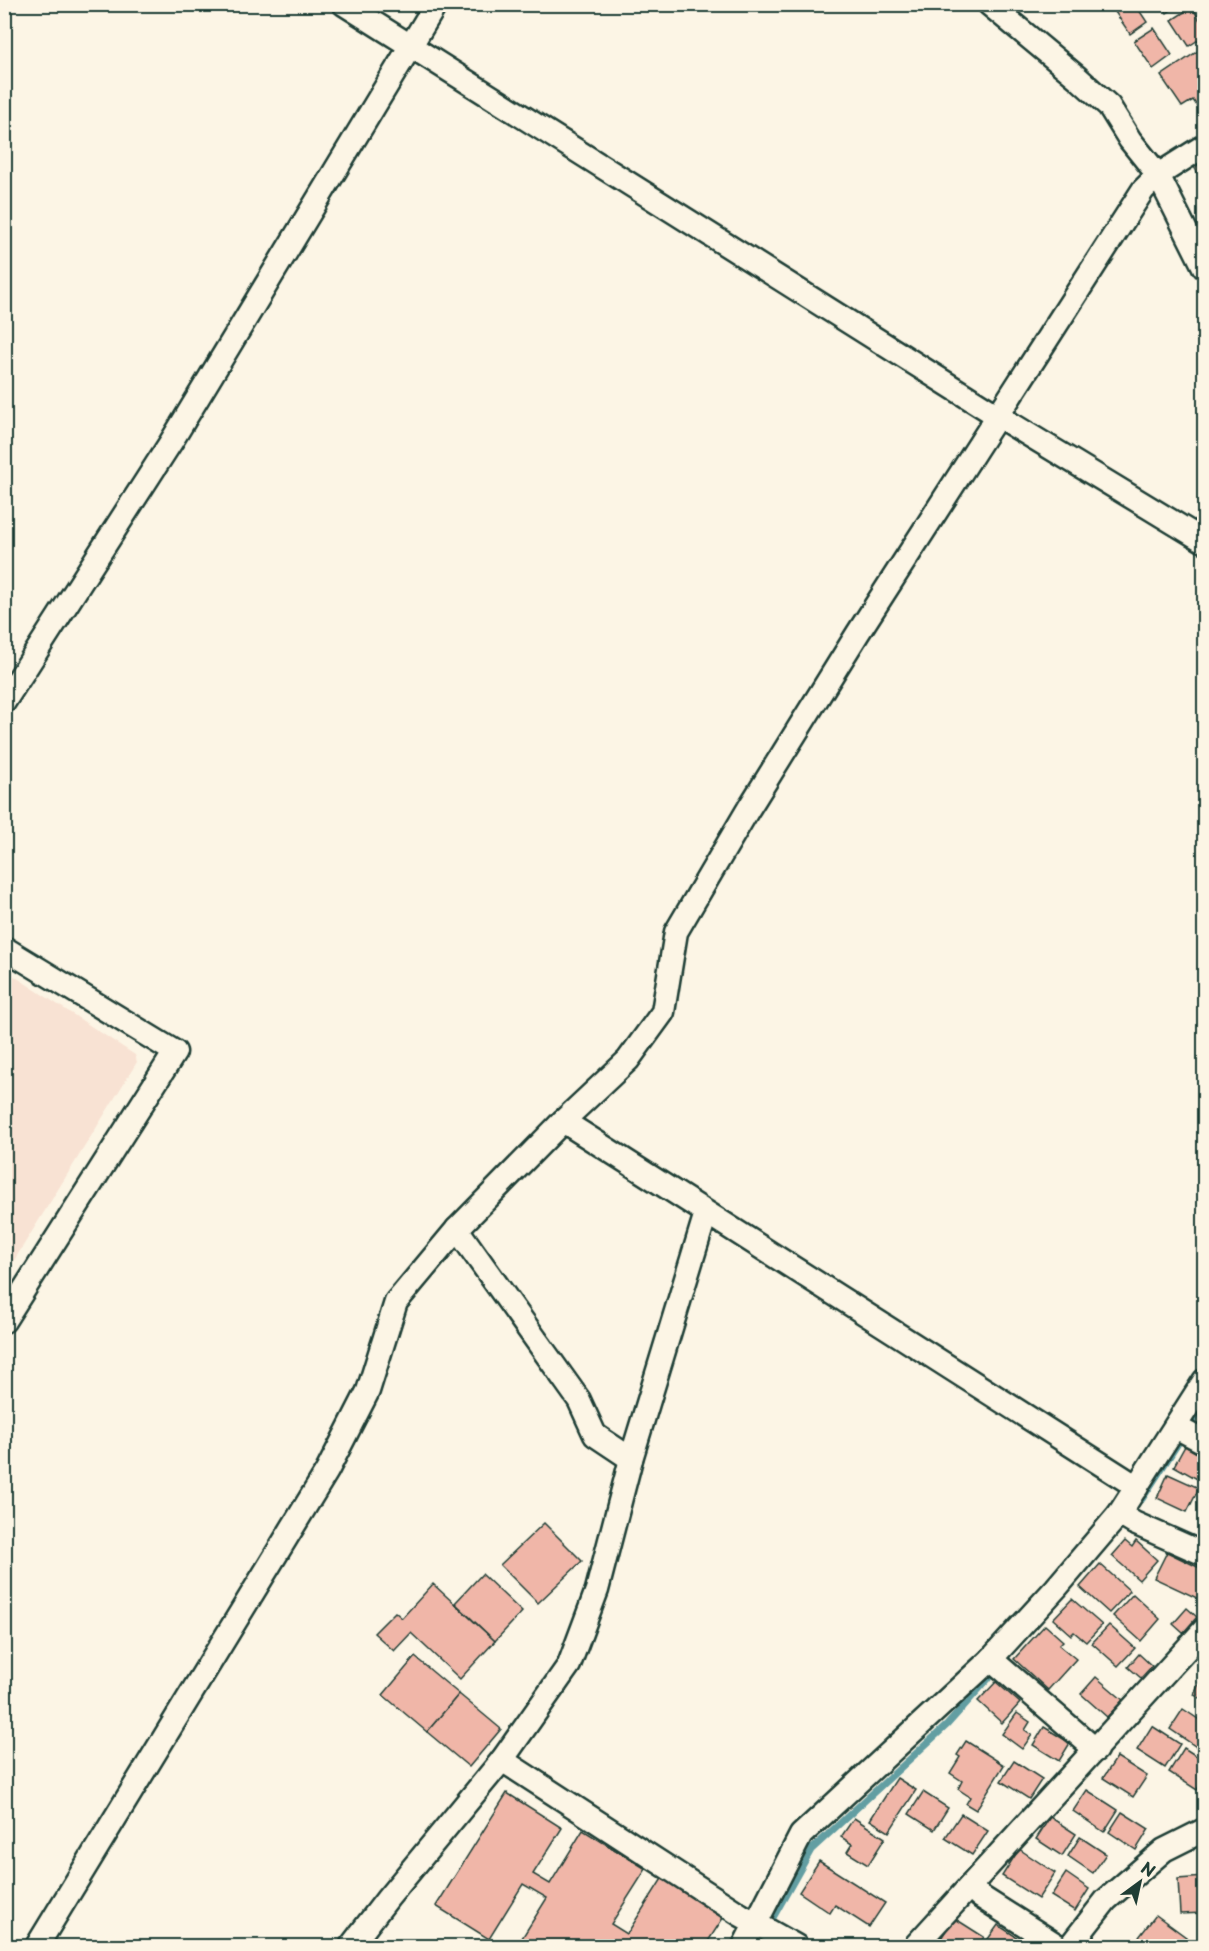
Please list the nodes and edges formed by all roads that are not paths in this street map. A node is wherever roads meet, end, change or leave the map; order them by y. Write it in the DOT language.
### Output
graph roads {
  1 [pos="344,4"];
  2 [pos="436,4"];
  3 [pos="989,4"];
  4 [pos="411,45"];
  5 [pos="1204,146"];
  6 [pos="1158,176"];
  7 [pos="1204,267"];
  8 [pos="998,416"];
  9 [pos="1204,541"];
  10 [pos="4,702"];
  11 [pos="4,948"];
  12 [pos="563,1121"];
  13 [pos="706,1213"];
  14 [pos="457,1229"];
  15 [pos="4,1321"];
  16 [pos="1204,1381"];
  17 [pos="1176,1427"];
  18 [pos="1204,1442"];
  19 [pos="631,1459"];
  20 [pos="1137,1487"];
  21 [pos="1119,1514"];
  22 [pos="1204,1554"];
  23 [pos="1204,1630"];
  24 [pos="991,1659"];
  25 [pos="1096,1750"];
  26 [pos="501,1760"];
  27 [pos="1204,1830"];
  28 [pos="970,1887"];
  29 [pos="756,1923"];
  30 [pos="37,1947"];
  31 [pos="351,1947"];
  32 [pos="744,1947"];
  33 [pos="796,1947"];
  34 [pos="915,1947"];
  35 [pos="1058,1947"];
  36 [pos="1070,1947"];
  1 -- 4 [label="street"];
  2 -- 4 [label="street"];
  3 -- 6 [label="street"];
  4 -- 8 [label="street"];
  4 -- 10 [label="street"];
  5 -- 6 [label="street"];
  6 -- 7 [label="street"];
  6 -- 8 [label="street"];
  8 -- 9 [label="street"];
  8 -- 12 [label="street"];
  11 -- 15 [label="street"];
  12 -- 13 [label="street"];
  12 -- 14 [label="street"];
  13 -- 19 [label="street"];
  13 -- 20 [label="street"];
  14 -- 19 [label="street"];
  14 -- 30 [label="street"];
  16 -- 17 [label="street"];
  17 -- 18 [label="street"];
  17 -- 20 [label="street"];
  19 -- 26 [label="street"];
  20 -- 21 [label="street"];
  21 -- 22 [label="street"];
  21 -- 24 [label="street"];
  23 -- 25 [label="street"];
  24 -- 25 [label="street"];
  24 -- 29 [label="street"];
  25 -- 28 [label="street"];
  26 -- 29 [label="street"];
  26 -- 31 [label="street"];
  27 -- 36 [label="street"];
  28 -- 34 [label="street"];
  28 -- 35 [label="street"];
  29 -- 32 [label="street"];
  29 -- 33 [label="street"];
}
